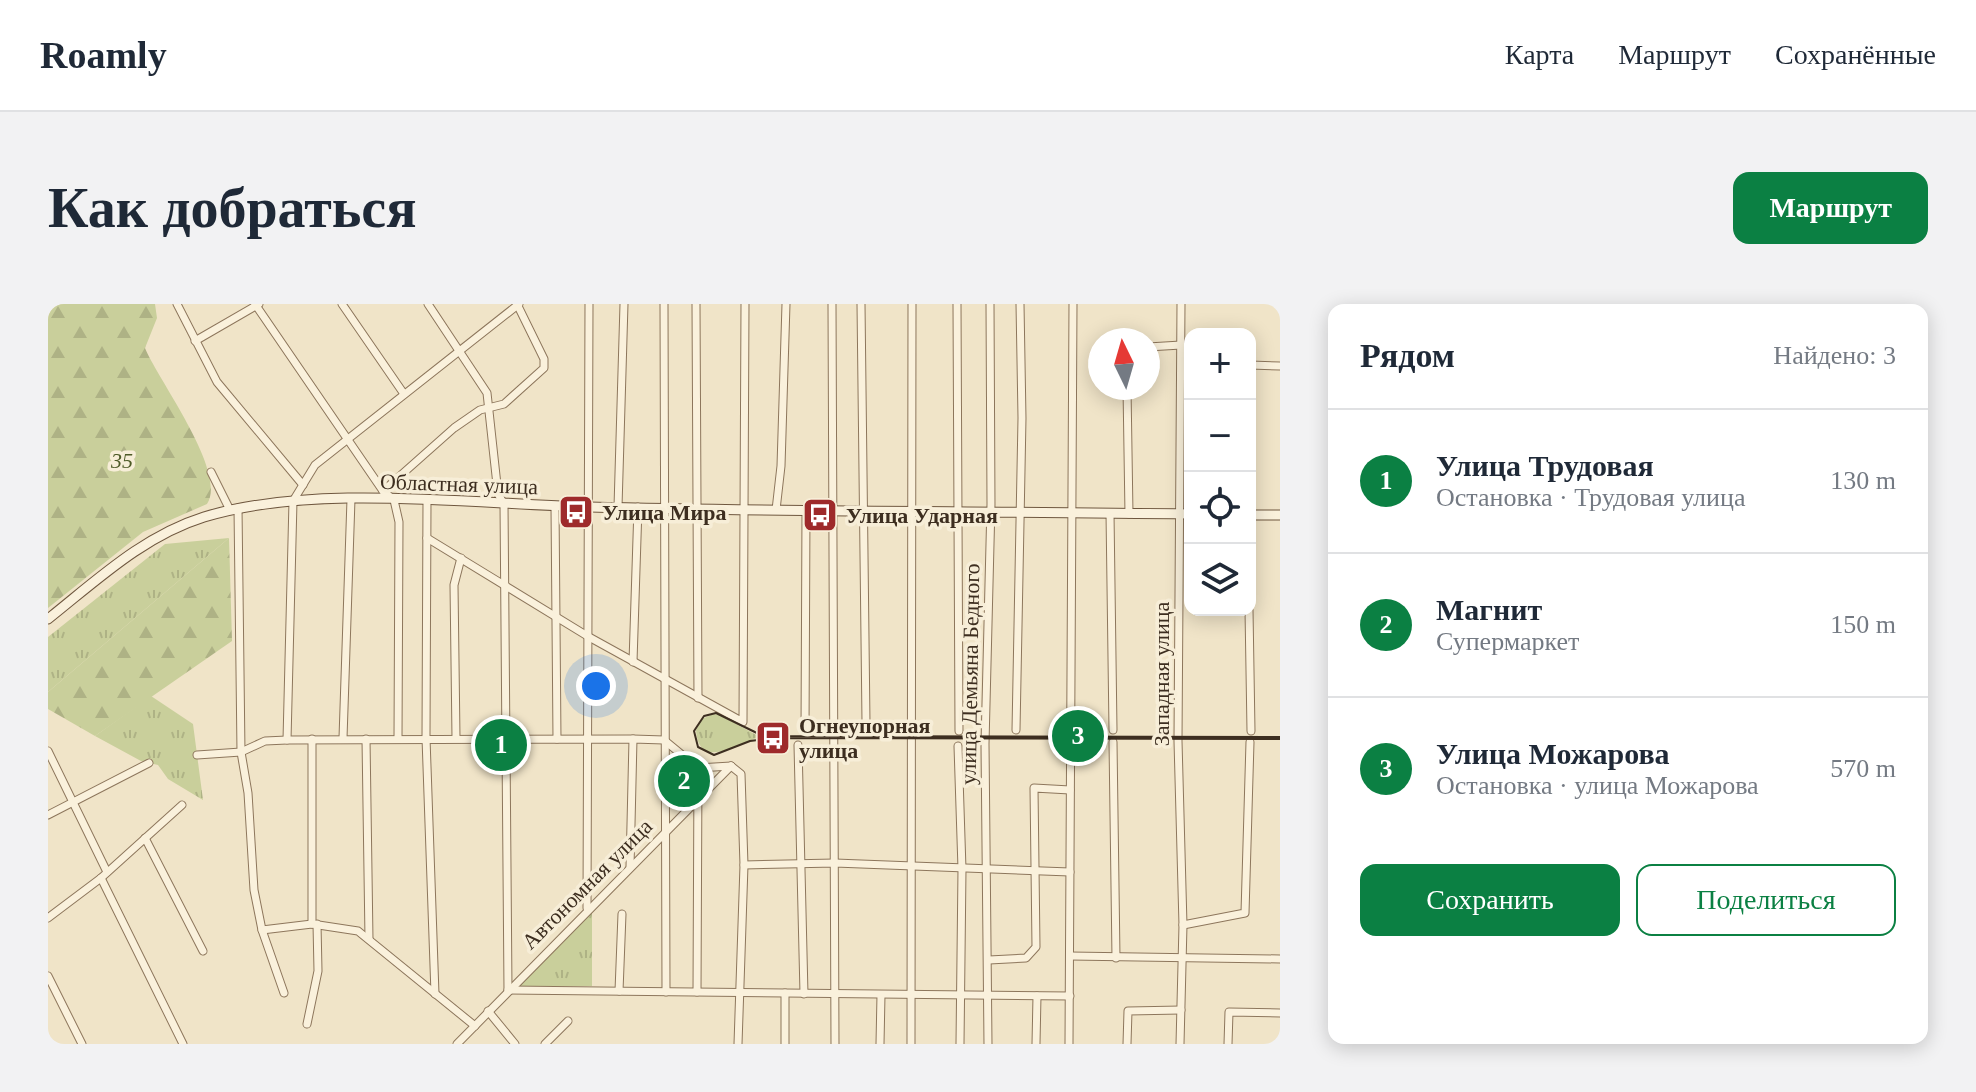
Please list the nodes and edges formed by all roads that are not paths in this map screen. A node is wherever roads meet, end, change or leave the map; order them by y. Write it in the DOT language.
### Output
graph roads {
  1 [pos="177,304"];
  2 [pos="342,304"];
  3 [pos="428,304"];
  4 [pos="518,304"];
  5 [pos="589,304"];
  6 [pos="624,304"];
  7 [pos="664,304"];
  8 [pos="696,304"];
  9 [pos="745,304"];
  10 [pos="786,304"];
  11 [pos="832,304"];
  12 [pos="861,304"];
  13 [pos="912,304"];
  14 [pos="957,304"];
  15 [pos="990,304"];
  16 [pos="1020,304"];
  17 [pos="1073,304"];
  18 [pos="1181,304"];
  19 [pos="257,305"];
  20 [pos="195,341"];
  21 [pos="1181,345"];
  22 [pos="1160,346"];
  23 [pos="459,351"];
  24 [pos="1256,365"];
  25 [pos="1280,366"];
  26 [pos="404,394"];
  27 [pos="1127,400"];
  28 [pos="491,406"];
  29 [pos="346,439"];
  30 [pos="211,472"];
  31 [pos="1184,472"];
  32 [pos="303,485"];
  33 [pos="383,491"];
  34 [pos="351,499"];
  35 [pos="394,500"];
  36 [pos="293,501"];
  37 [pos="427,501"];
  38 [pos="504,504"];
  39 [pos="555,506"];
  40 [pos="589,507"];
  41 [pos="618,507"];
  42 [pos="638,507"];
  43 [pos="663,508"];
  44 [pos="696,508"];
  45 [pos="744,508"];
  46 [pos="234,509"];
  47 [pos="776,510"];
  48 [pos="806,510"];
  49 [pos="834,511"];
  50 [pos="864,511"];
  51 [pos="911,511"];
  52 [pos="959,512"];
  53 [pos="991,512"];
  54 [pos="1019,512"];
  55 [pos="1072,513"];
  56 [pos="1110,513"];
  57 [pos="1129,514"];
  58 [pos="1184,514"];
  59 [pos="1256,515"];
  60 [pos="1280,515"];
  61 [pos="427,538"];
  62 [pos="1184,544"];
  63 [pos="461,558"];
  64 [pos="505,583"];
  65 [pos="555,614"];
  66 [pos="1249,616"];
  67 [pos="48,619"];
  68 [pos="589,637"];
  69 [pos="633,662"];
  70 [pos="664,679"];
  71 [pos="698,698"];
  72 [pos="866,722"];
  73 [pos="1016,730"];
  74 [pos="1113,730"];
  75 [pos="959,731"];
  76 [pos="1251,731"];
  77 [pos="805,732"];
  78 [pos="343,738"];
  79 [pos="398,738"];
  80 [pos="426,738"];
  81 [pos="456,738"];
  82 [pos="312,739"];
  83 [pos="366,739"];
  84 [pos="505,739"];
  85 [pos="557,739"];
  86 [pos="589,739"];
  87 [pos="633,739"];
  88 [pos="287,740"];
  89 [pos="664,740"];
  90 [pos="1113,742"];
  91 [pos="1250,742"];
  92 [pos="798,745"];
  93 [pos="958,746"];
  94 [pos="48,751"];
  95 [pos="241,752"];
  96 [pos="197,755"];
  97 [pos="149,763"];
  98 [pos="731,766"];
  99 [pos="698,768"];
  100 [pos="1070,790"];
  101 [pos="699,796"];
  102 [pos="72,802"];
  103 [pos="182,805"];
  104 [pos="48,815"];
  105 [pos="667,829"];
  106 [pos="145,838"];
  107 [pos="835,863"];
  108 [pos="802,864"];
  109 [pos="744,865"];
  110 [pos="630,867"];
  111 [pos="911,868"];
  112 [pos="962,869"];
  113 [pos="988,869"];
  114 [pos="1035,872"];
  115 [pos="1070,872"];
  116 [pos="104,875"];
  117 [pos="587,908"];
  118 [pos="622,914"];
  119 [pos="48,918"];
  120 [pos="314,924"];
  121 [pos="1183,925"];
  122 [pos="262,930"];
  123 [pos="369,939"];
  124 [pos="203,951"];
  125 [pos="1070,956"];
  126 [pos="1116,958"];
  127 [pos="1183,958"];
  128 [pos="1280,959"];
  129 [pos="989,960"];
  130 [pos="48,976"];
  131 [pos="508,990"];
  132 [pos="619,991"];
  133 [pos="666,992"];
  134 [pos="697,992"];
  135 [pos="284,993"];
  136 [pos="739,993"];
  137 [pos="785,993"];
  138 [pos="435,994"];
  139 [pos="804,994"];
  140 [pos="834,995"];
  141 [pos="881,995"];
  142 [pos="912,995"];
  143 [pos="960,996"];
  144 [pos="989,996"];
  145 [pos="1037,996"];
  146 [pos="1070,996"];
  147 [pos="1181,1010"];
  148 [pos="488,1011"];
  149 [pos="1280,1013"];
  150 [pos="568,1021"];
  151 [pos="307,1024"];
  152 [pos="475,1026"];
  153 [pos="82,1044"];
  154 [pos="183,1044"];
  155 [pos="457,1044"];
  156 [pos="515,1044"];
  157 [pos="545,1044"];
  158 [pos="738,1044"];
  159 [pos="785,1044"];
  160 [pos="835,1044"];
  161 [pos="880,1044"];
  162 [pos="911,1044"];
  163 [pos="960,1044"];
  164 [pos="988,1044"];
  165 [pos="1036,1044"];
  166 [pos="1069,1044"];
  167 [pos="1127,1044"];
  168 [pos="1180,1044"];
  169 [pos="1228,1044"];
  1 -- 20 [label="street"];
  2 -- 26 [label="street"];
  3 -- 23 [label="street"];
  4 -- 23 [label="street"];
  4 -- 28 [label="street"];
  5 -- 40 [label="street"];
  6 -- 41 [label="street"];
  7 -- 43 [label="street"];
  8 -- 44 [label="street"];
  9 -- 45 [label="street"];
  10 -- 47 [label="street"];
  11 -- 49 [label="street"];
  12 -- 50 [label="street"];
  13 -- 51 [label="street"];
  14 -- 52 [label="street"];
  15 -- 53 [label="street, улица Демьяна Бедного"];
  16 -- 54 [label="street"];
  17 -- 55 [label="street"];
  18 -- 21 [label="street, Западная улица"];
  19 -- 20 [label="street"];
  19 -- 29 [label="street"];
  20 -- 32 [label="street"];
  21 -- 22 [label="street"];
  21 -- 31 [label="street, Западная улица"];
  23 -- 26 [label="street"];
  23 -- 28 [label="street"];
  24 -- 25 [label="street"];
  26 -- 29 [label="street"];
  27 -- 57 [label="street"];
  28 -- 33 [label="street"];
  28 -- 38 [label="street"];
  29 -- 32 [label="street"];
  29 -- 33 [label="street"];
  30 -- 46 [label="street"];
  32 -- 36 [label="street"];
  33 -- 35 [label="street"];
  34 -- 35 [label="main road, Областная улица"];
  34 -- 36 [label="main road, Областная улица"];
  34 -- 78 [label="street"];
  35 -- 37 [label="main road, Областная улица"];
  35 -- 79 [label="street"];
  36 -- 46 [label="main road, Областная улица"];
  36 -- 88 [label="street"];
  37 -- 38 [label="main road, Областная улица"];
  37 -- 61 [label="street"];
  38 -- 39 [label="main road, Областная улица"];
  38 -- 64 [label="street"];
  39 -- 40 [label="main road, Областная улица"];
  39 -- 65 [label="street"];
  40 -- 41 [label="main road, Областная улица"];
  40 -- 68 [label="street"];
  41 -- 42 [label="main road, Областная улица"];
  42 -- 43 [label="main road, Областная улица"];
  42 -- 69 [label="street"];
  43 -- 44 [label="main road, Областная улица"];
  43 -- 70 [label="street"];
  44 -- 45 [label="main road, Областная улица"];
  44 -- 71 [label="street"];
  45 -- 47 [label="main road, Областная улица"];
  45 -- 71 [label="street"];
  46 -- 67 [label="main road, Областная улица"];
  46 -- 95 [label="street"];
  47 -- 48 [label="main road, Областная улица"];
  48 -- 49 [label="main road, Областная улица"];
  48 -- 77 [label="street"];
  49 -- 50 [label="main road, Областная улица"];
  49 -- 107 [label="street"];
  50 -- 51 [label="main road, Областная улица"];
  50 -- 72 [label="street"];
  51 -- 52 [label="main road, Областная улица"];
  51 -- 111 [label="street"];
  52 -- 53 [label="main road, Областная улица"];
  52 -- 75 [label="street"];
  53 -- 54 [label="main road, Областная улица"];
  53 -- 113 [label="street, улица Демьяна Бедного"];
  54 -- 55 [label="main road, Областная улица"];
  54 -- 73 [label="street"];
  55 -- 56 [label="main road, Областная улица"];
  55 -- 100 [label="street"];
  56 -- 57 [label="main road, Областная улица"];
  56 -- 74 [label="street"];
  57 -- 58 [label="main road, Областная улица"];
  59 -- 60 [label="main road"];
  61 -- 63 [label="street"];
  61 -- 80 [label="street"];
  62 -- 121 [label="street, Западная улица"];
  63 -- 64 [label="street"];
  63 -- 81 [label="street"];
  64 -- 65 [label="street"];
  64 -- 84 [label="street"];
  65 -- 68 [label="street"];
  65 -- 85 [label="street"];
  66 -- 76 [label="street"];
  68 -- 69 [label="street"];
  68 -- 86 [label="street"];
  69 -- 70 [label="street"];
  70 -- 71 [label="street"];
  70 -- 89 [label="street"];
  78 -- 82 [label="street"];
  78 -- 83 [label="street"];
  79 -- 80 [label="street"];
  79 -- 83 [label="street"];
  80 -- 81 [label="street"];
  80 -- 138 [label="street"];
  81 -- 84 [label="street"];
  82 -- 88 [label="street"];
  82 -- 120 [label="street"];
  83 -- 123 [label="street"];
  84 -- 85 [label="street"];
  84 -- 131 [label="street"];
  85 -- 86 [label="street"];
  86 -- 87 [label="street"];
  86 -- 117 [label="street"];
  87 -- 89 [label="street"];
  87 -- 110 [label="street"];
  88 -- 95 [label="street"];
  89 -- 99 [label="street"];
  89 -- 105 [label="street"];
  90 -- 126 [label="street"];
  91 -- 121 [label="street"];
  92 -- 108 [label="street"];
  93 -- 112 [label="street"];
  94 -- 102 [label="street"];
  95 -- 96 [label="street"];
  95 -- 122 [label="street"];
  97 -- 102 [label="street"];
  98 -- 99 [label="street"];
  98 -- 101 [label="street, Автономная улица"];
  98 -- 109 [label="street"];
  99 -- 101 [label="street"];
  100 -- 114 [label="street"];
  100 -- 115 [label="street"];
  101 -- 105 [label="street, Автономная улица"];
  101 -- 134 [label="street"];
  102 -- 104 [label="street"];
  102 -- 116 [label="street"];
  103 -- 106 [label="street"];
  105 -- 110 [label="street, Автономная улица"];
  105 -- 133 [label="street"];
  106 -- 116 [label="street"];
  106 -- 124 [label="street"];
  107 -- 108 [label="street"];
  107 -- 111 [label="street"];
  107 -- 140 [label="street"];
  108 -- 109 [label="street"];
  108 -- 139 [label="street"];
  109 -- 136 [label="street"];
  110 -- 117 [label="street, Автономная улица"];
  111 -- 112 [label="street"];
  111 -- 142 [label="street"];
  112 -- 113 [label="street"];
  112 -- 143 [label="street"];
  113 -- 114 [label="street"];
  113 -- 129 [label="street, улица Демьяна Бедного"];
  114 -- 115 [label="street"];
  114 -- 129 [label="street"];
  115 -- 125 [label="street"];
  116 -- 119 [label="street"];
  116 -- 154 [label="street"];
  117 -- 131 [label="street, Автономная улица"];
  118 -- 132 [label="street"];
  120 -- 122 [label="street"];
  120 -- 123 [label="street"];
  120 -- 151 [label="street"];
  121 -- 127 [label="street, Западная улица"];
  122 -- 135 [label="street"];
  123 -- 138 [label="street"];
  125 -- 126 [label="street"];
  125 -- 146 [label="street"];
  126 -- 127 [label="street"];
  127 -- 128 [label="street"];
  127 -- 147 [label="street, Западная улица"];
  129 -- 144 [label="street, улица Демьяна Бедного"];
  130 -- 153 [label="street"];
  131 -- 132 [label="street"];
  131 -- 148 [label="street, Автономная улица"];
  132 -- 133 [label="street"];
  133 -- 134 [label="street"];
  134 -- 136 [label="street"];
  136 -- 137 [label="street"];
  136 -- 158 [label="street"];
  137 -- 139 [label="street"];
  137 -- 159 [label="street"];
  138 -- 152 [label="street"];
  139 -- 140 [label="street"];
  140 -- 141 [label="street"];
  140 -- 160 [label="street"];
  141 -- 142 [label="street"];
  141 -- 161 [label="street"];
  142 -- 143 [label="street"];
  142 -- 162 [label="street"];
  143 -- 144 [label="street"];
  143 -- 163 [label="street"];
  144 -- 145 [label="street"];
  144 -- 164 [label="street, улица Демьяна Бедного"];
  145 -- 146 [label="street"];
  145 -- 165 [label="street"];
  146 -- 166 [label="street"];
  147 -- 167 [label="street"];
  147 -- 168 [label="street, Западная улица"];
  148 -- 152 [label="street, Автономная улица"];
  148 -- 156 [label="street"];
  149 -- 169 [label="street"];
  150 -- 157 [label="street"];
  152 -- 155 [label="street, Автономная улица"];
}
